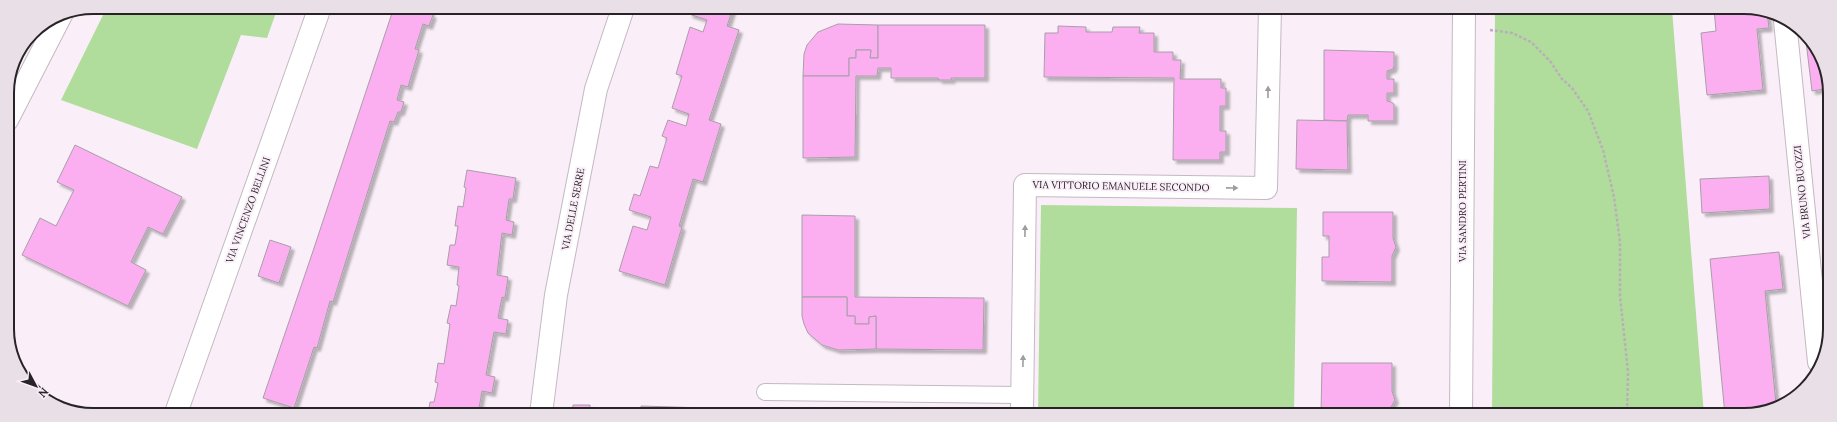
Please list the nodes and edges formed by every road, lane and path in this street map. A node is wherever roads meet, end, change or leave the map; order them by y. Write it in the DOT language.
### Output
graph roads {
  1 [pos="318,14"];
  2 [pos="621,14"];
  3 [pos="1270,14"];
  4 [pos="1464,14"];
  5 [pos="57,22"];
  6 [pos="1785,26"];
  7 [pos="1464,30"];
  8 [pos="14,106"];
  9 [pos="1818,356"];
  10 [pos="765,392"];
  11 [pos="1022,405"];
  12 [pos="178,408"];
  13 [pos="542,408"];
  14 [pos="1460,408"];
  15 [pos="1627,408"];
  1 -- 12 [label="street, VIA VINCENZO BELLINI"];
  2 -- 13 [label="street, VIA DELLE SERRE"];
  11 -- 3 [label="street, VIA VITTORIO EMANUELE SECONDO, one-way"];
  4 -- 7 [label="street, VIA SANDRO PERTINI"];
  5 -- 8 [label="street"];
  6 -- 9 [label="street, VIA BRUNO BUOZZI"];
  7 -- 14 [label="street, VIA SANDRO PERTINI"];
  7 -- 15 [label="path"];
  10 -- 11 [label="lane"];
}
